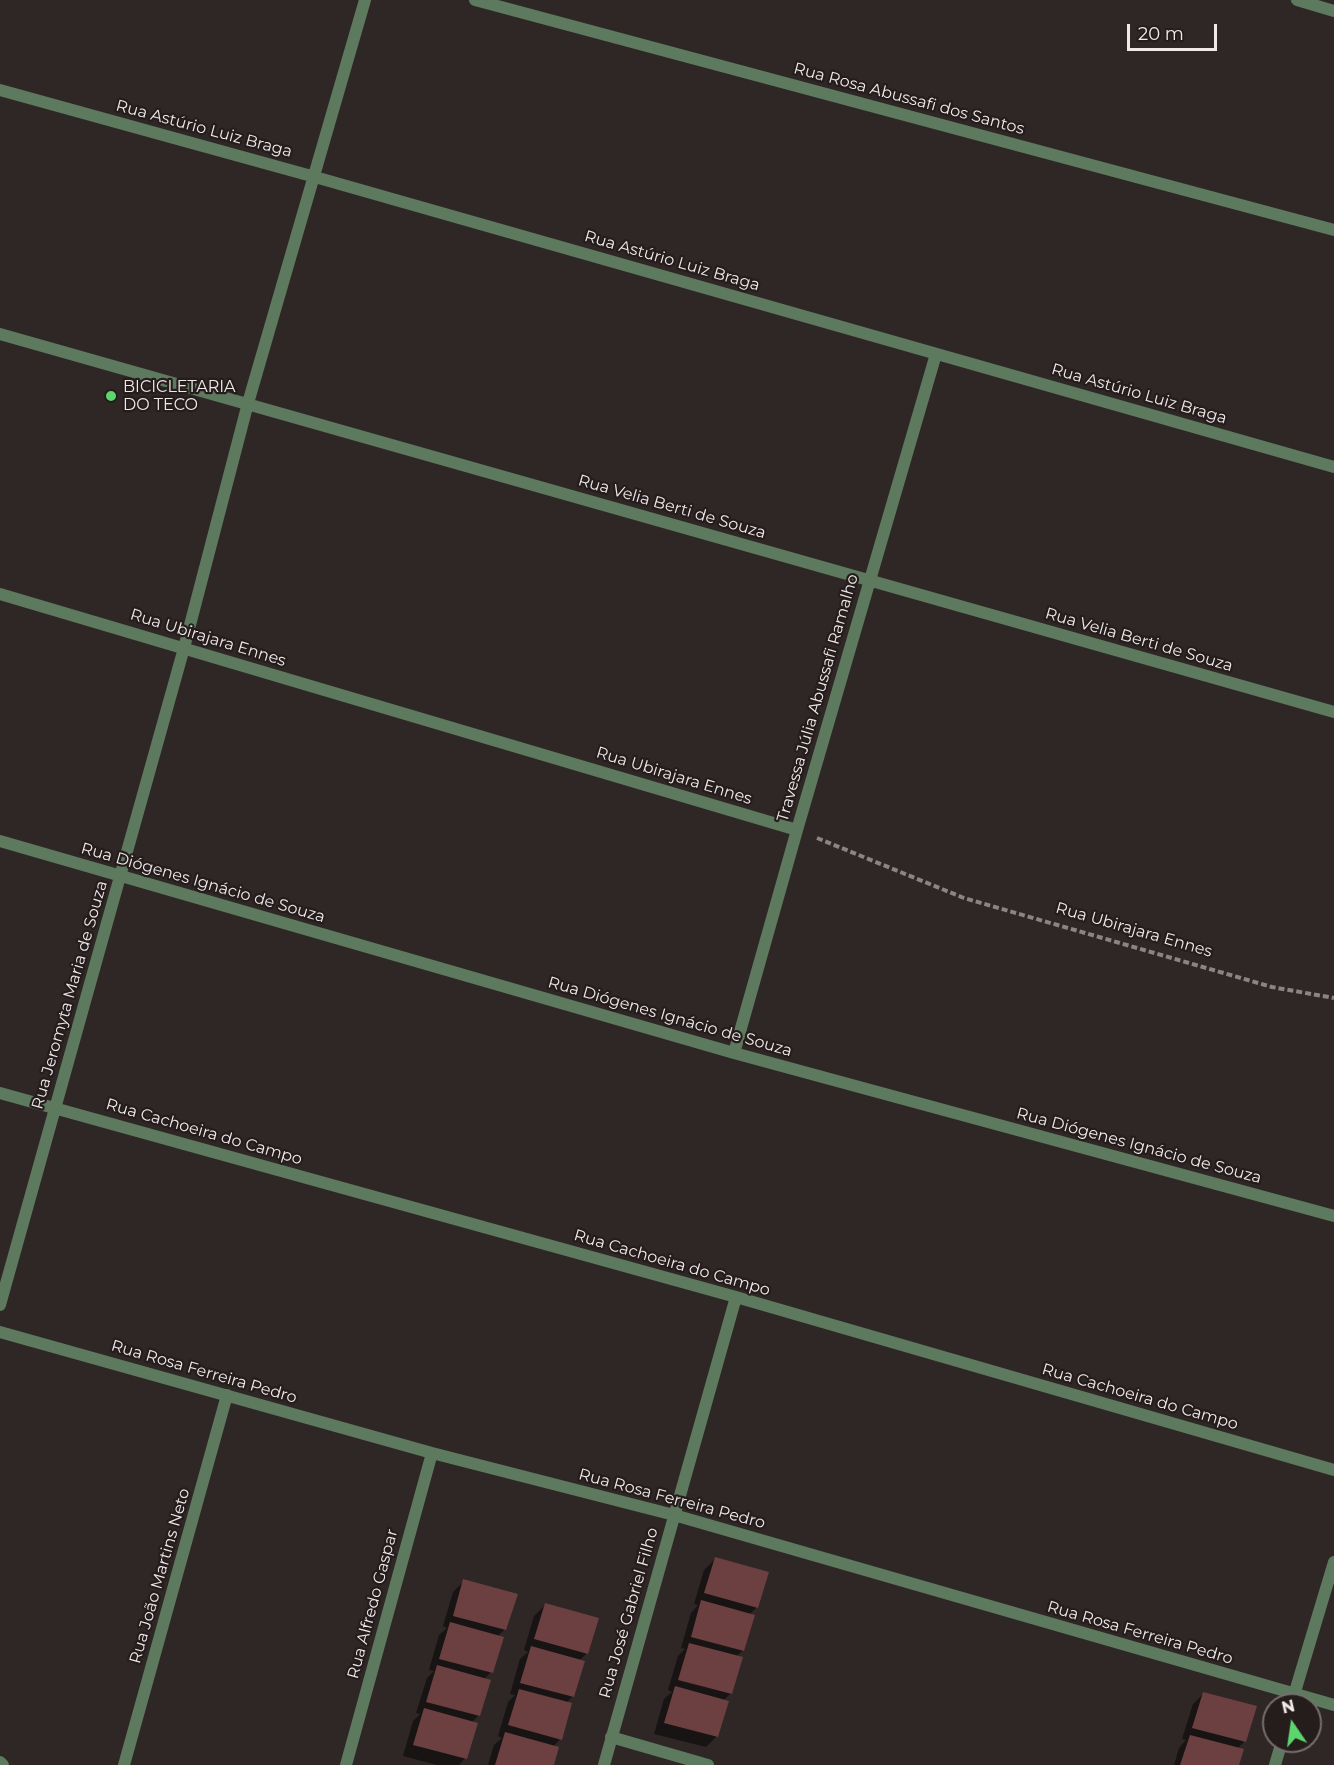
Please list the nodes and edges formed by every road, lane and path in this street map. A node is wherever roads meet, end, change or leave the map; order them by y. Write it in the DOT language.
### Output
graph roads {
  1 [pos="365,0"];
  2 [pos="475,0"];
  3 [pos="1297,0"];
  4 [pos="1334,11"];
  5 [pos="0,90"];
  6 [pos="315,177"];
  7 [pos="1334,230"];
  8 [pos="0,334"];
  9 [pos="936,354"];
  10 [pos="248,403"];
  11 [pos="1334,467"];
  12 [pos="870,580"];
  13 [pos="0,594"];
  14 [pos="184,648"];
  15 [pos="1334,712"];
  16 [pos="797,830"];
  17 [pos="0,841"];
  18 [pos="121,876"];
  19 [pos="1334,998"];
  20 [pos="734,1053"];
  21 [pos="0,1093"];
  22 [pos="55,1108"];
  23 [pos="1334,1216"];
  24 [pos="736,1297"];
  25 [pos="0,1305"];
  26 [pos="0,1332"];
  27 [pos="227,1395"];
  28 [pos="432,1453"];
  29 [pos="1334,1470"];
  30 [pos="674,1515"];
  31 [pos="1334,1562"];
  32 [pos="1270,1693"];
  33 [pos="1295,1693"];
  34 [pos="611,1737"];
  35 [pos="0,1762"];
  36 [pos="3,1765"];
  37 [pos="124,1765"];
  38 [pos="346,1765"];
  39 [pos="604,1765"];
  40 [pos="708,1765"];
  1 -- 6 [label="street, Rua Jeromyta Maria de Souza"];
  2 -- 7 [label="street, Rua Rosa Abussafi dos Santos"];
  3 -- 4 [label="street"];
  5 -- 6 [label="street, Rua Astúrio Luiz Braga"];
  6 -- 9 [label="street, Rua Astúrio Luiz Braga"];
  6 -- 10 [label="street, Rua Jeromyta Maria de Souza"];
  8 -- 10 [label="street, Rua Velia Berti de Souza"];
  9 -- 11 [label="street, Rua Astúrio Luiz Braga"];
  9 -- 12 [label="street, Travessa Júlia Abussafi Ramalho"];
  10 -- 12 [label="street, Rua Velia Berti de Souza"];
  10 -- 14 [label="street, Rua Jeromyta Maria de Souza"];
  12 -- 15 [label="street, Rua Velia Berti de Souza"];
  12 -- 16 [label="street, Travessa Júlia Abussafi Ramalho"];
  13 -- 14 [label="street, Rua Ubirajara Ennes"];
  14 -- 16 [label="street, Rua Ubirajara Ennes"];
  14 -- 18 [label="street, Rua Jeromyta Maria de Souza"];
  16 -- 19 [label="path, Rua Ubirajara Ennes"];
  16 -- 20 [label="street, Travessa Júlia Abussafi Ramalho"];
  17 -- 18 [label="street, Rua Diógenes Ignácio de Souza"];
  18 -- 20 [label="street, Rua Diógenes Ignácio de Souza"];
  18 -- 22 [label="street, Rua Jeromyta Maria de Souza"];
  20 -- 23 [label="street, Rua Diógenes Ignácio de Souza"];
  21 -- 22 [label="street, Rua Cachoeira do Campo"];
  22 -- 24 [label="street, Rua Cachoeira do Campo"];
  22 -- 25 [label="street, Rua Jeromyta Maria de Souza"];
  24 -- 29 [label="street, Rua Cachoeira do Campo"];
  24 -- 30 [label="street, Rua José Gabriel Filho"];
  26 -- 27 [label="street, Rua Rosa Ferreira Pedro"];
  27 -- 28 [label="street, Rua Rosa Ferreira Pedro"];
  27 -- 37 [label="street, Rua João Martins Neto"];
  28 -- 30 [label="street, Rua Rosa Ferreira Pedro"];
  28 -- 38 [label="street, Rua Alfredo Gaspar"];
  30 -- 32 [label="street, Rua Rosa Ferreira Pedro"];
  30 -- 34 [label="street, Rua José Gabriel Filho"];
  31 -- 33 [label="street"];
  34 -- 39 [label="street, Rua José Gabriel Filho"];
  34 -- 40 [label="street"];
  35 -- 36 [label="street"];
}
